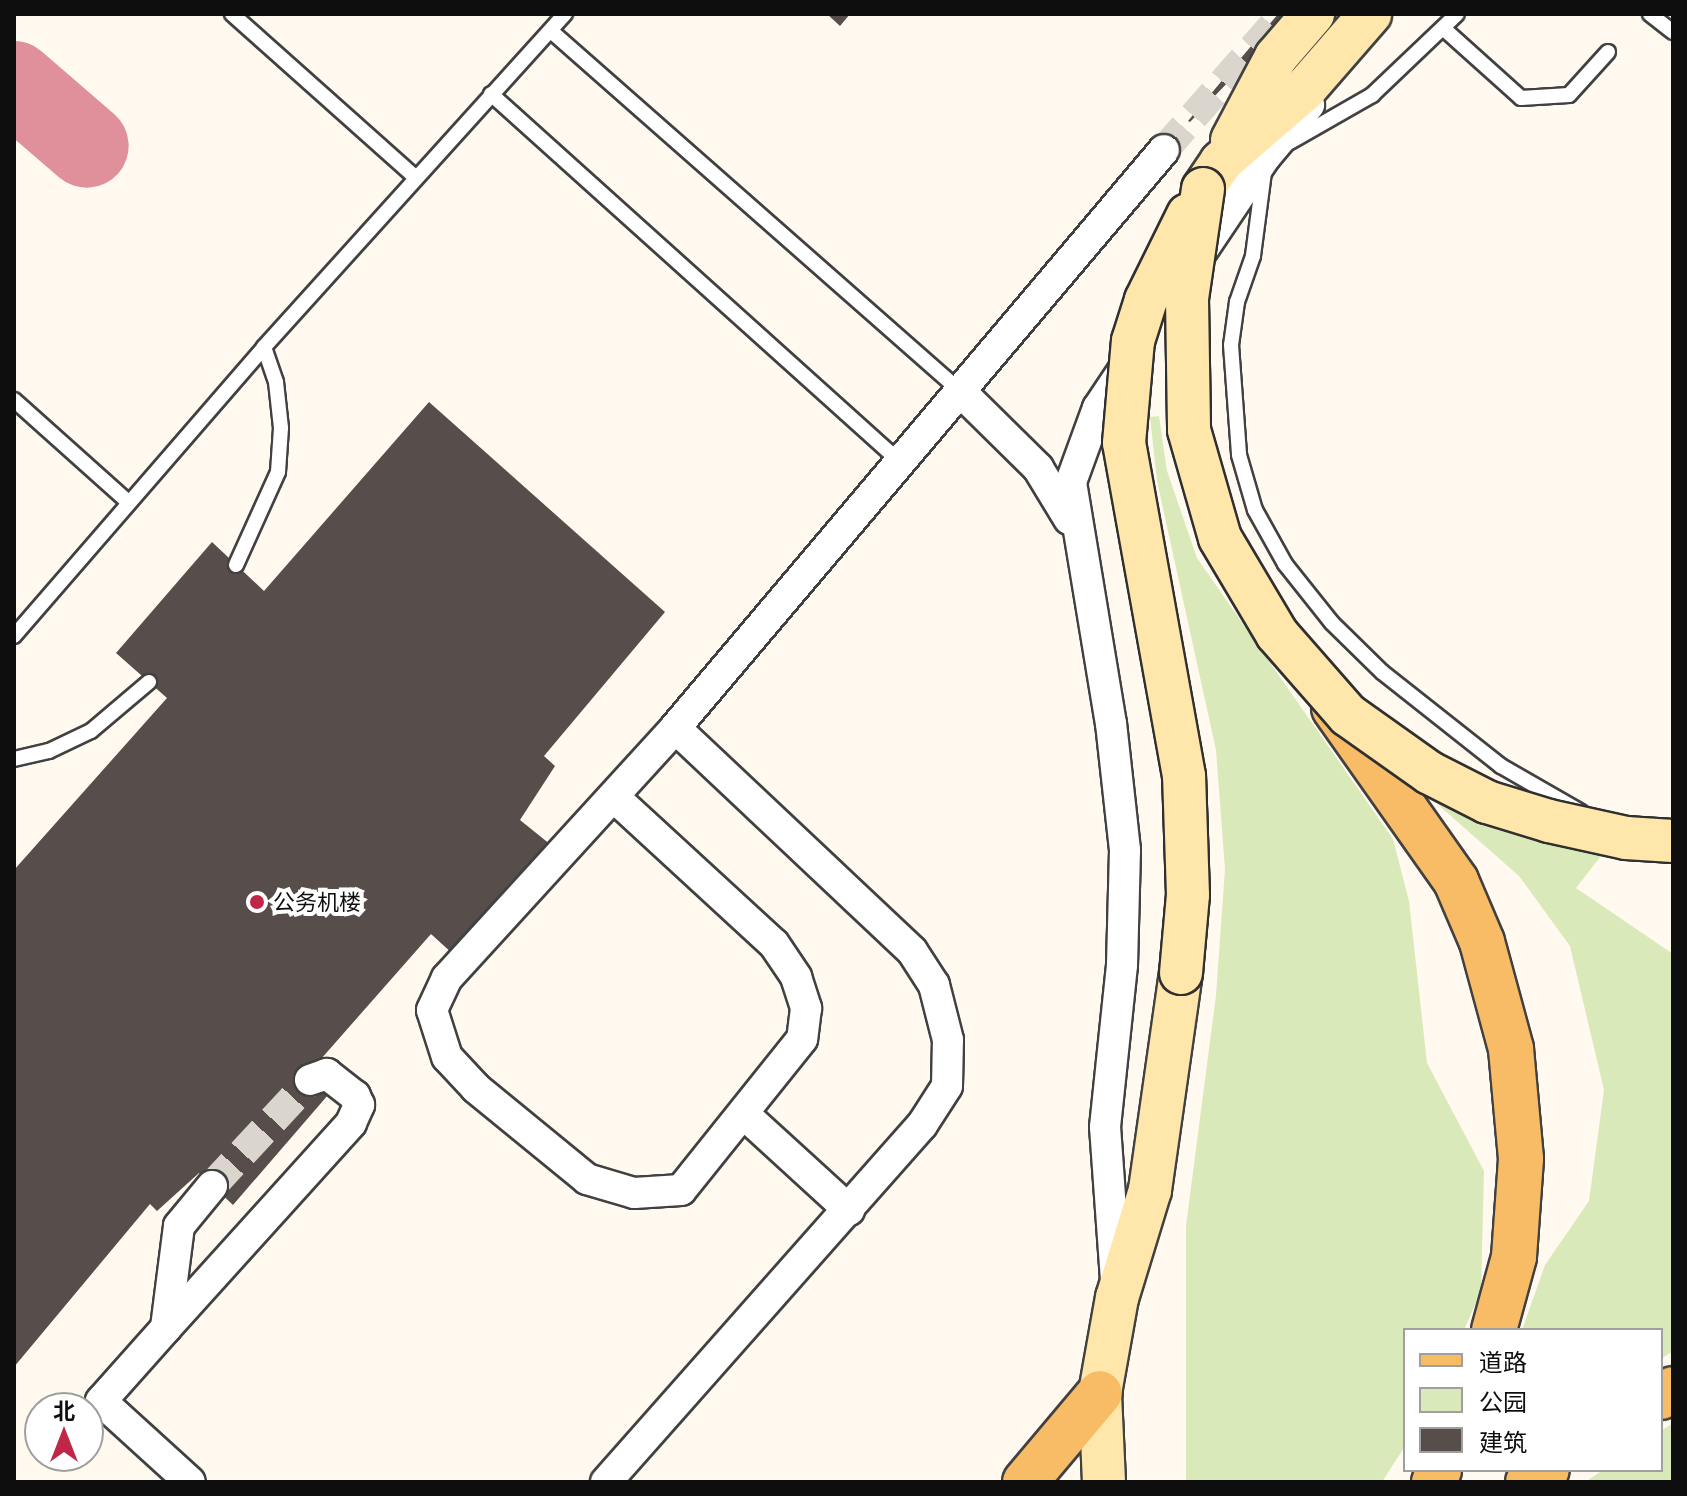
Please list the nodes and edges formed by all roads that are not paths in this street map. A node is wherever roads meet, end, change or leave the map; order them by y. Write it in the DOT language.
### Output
graph roads {
  1 [pos="232,14"];
  2 [pos="565,14"];
  3 [pos="1313,14"];
  4 [pos="1370,14"];
  5 [pos="1388,14"];
  6 [pos="1457,14"];
  7 [pos="1650,14"];
  8 [pos="1443,28"];
  9 [pos="551,31"];
  10 [pos="1673,32"];
  11 [pos="1608,52"];
  12 [pos="491,94"];
  13 [pos="1164,150"];
  14 [pos="1266,156"];
  15 [pos="1212,176"];
  16 [pos="416,178"];
  17 [pos="264,347"];
  18 [pos="960,391"];
  19 [pos="14,400"];
  20 [pos="899,461"];
  21 [pos="129,503"];
  22 [pos="1078,549"];
  23 [pos="236,565"];
  24 [pos="14,636"];
  25 [pos="1313,679"];
  26 [pos="149,682"];
  27 [pos="675,728"];
  28 [pos="14,759"];
  29 [pos="614,797"];
  30 [pos="1626,838"];
  31 [pos="1673,841"];
  32 [pos="310,1080"];
  33 [pos="745,1115"];
  34 [pos="212,1186"];
  35 [pos="849,1210"];
  36 [pos="1117,1298"];
  37 [pos="166,1328"];
  38 [pos="1495,1328"];
  39 [pos="1100,1393"];
  40 [pos="190,1482"];
  41 [pos="606,1482"];
  42 [pos="1025,1482"];
  43 [pos="1104,1482"];
  1 -- 16 [label="lane"];
  2 -- 9 [label="lane"];
  3 -- 15 [label="main road"];
  4 -- 15 [label="main road"];
  5 -- 14 [label="street"];
  6 -- 8 [label="lane"];
  7 -- 10 [label="lane"];
  8 -- 11 [label="lane"];
  8 -- 14 [label="lane"];
  9 -- 12 [label="lane"];
  9 -- 18 [label="lane"];
  12 -- 16 [label="lane"];
  12 -- 20 [label="lane"];
  13 -- 18 [label="street"];
  14 -- 22 [label="street"];
  14 -- 30 [label="lane"];
  15 -- 25 [label="main road, bridge"];
  15 -- 36 [label="main road, bridge"];
  16 -- 17 [label="lane"];
  17 -- 21 [label="lane"];
  17 -- 23 [label="lane"];
  18 -- 20 [label="street"];
  18 -- 22 [label="street"];
  19 -- 21 [label="lane"];
  20 -- 27 [label="street"];
  21 -- 24 [label="lane"];
  22 -- 36 [label="street"];
  25 -- 30 [label="main road, bridge"];
  25 -- 38 [label="main road, bridge"];
  26 -- 28 [label="lane"];
  27 -- 29 [label="street"];
  27 -- 35 [label="street"];
  29 -- 33 [label="street"];
  29 -- 33 [label="street"];
  30 -- 31 [label="main road, bridge"];
  32 -- 37 [label="street"];
  33 -- 35 [label="street"];
  34 -- 37 [label="street"];
  35 -- 41 [label="street"];
  36 -- 39 [label="main road"];
  37 -- 40 [label="street"];
  39 -- 42 [label="main road"];
  39 -- 43 [label="main road"];
}
